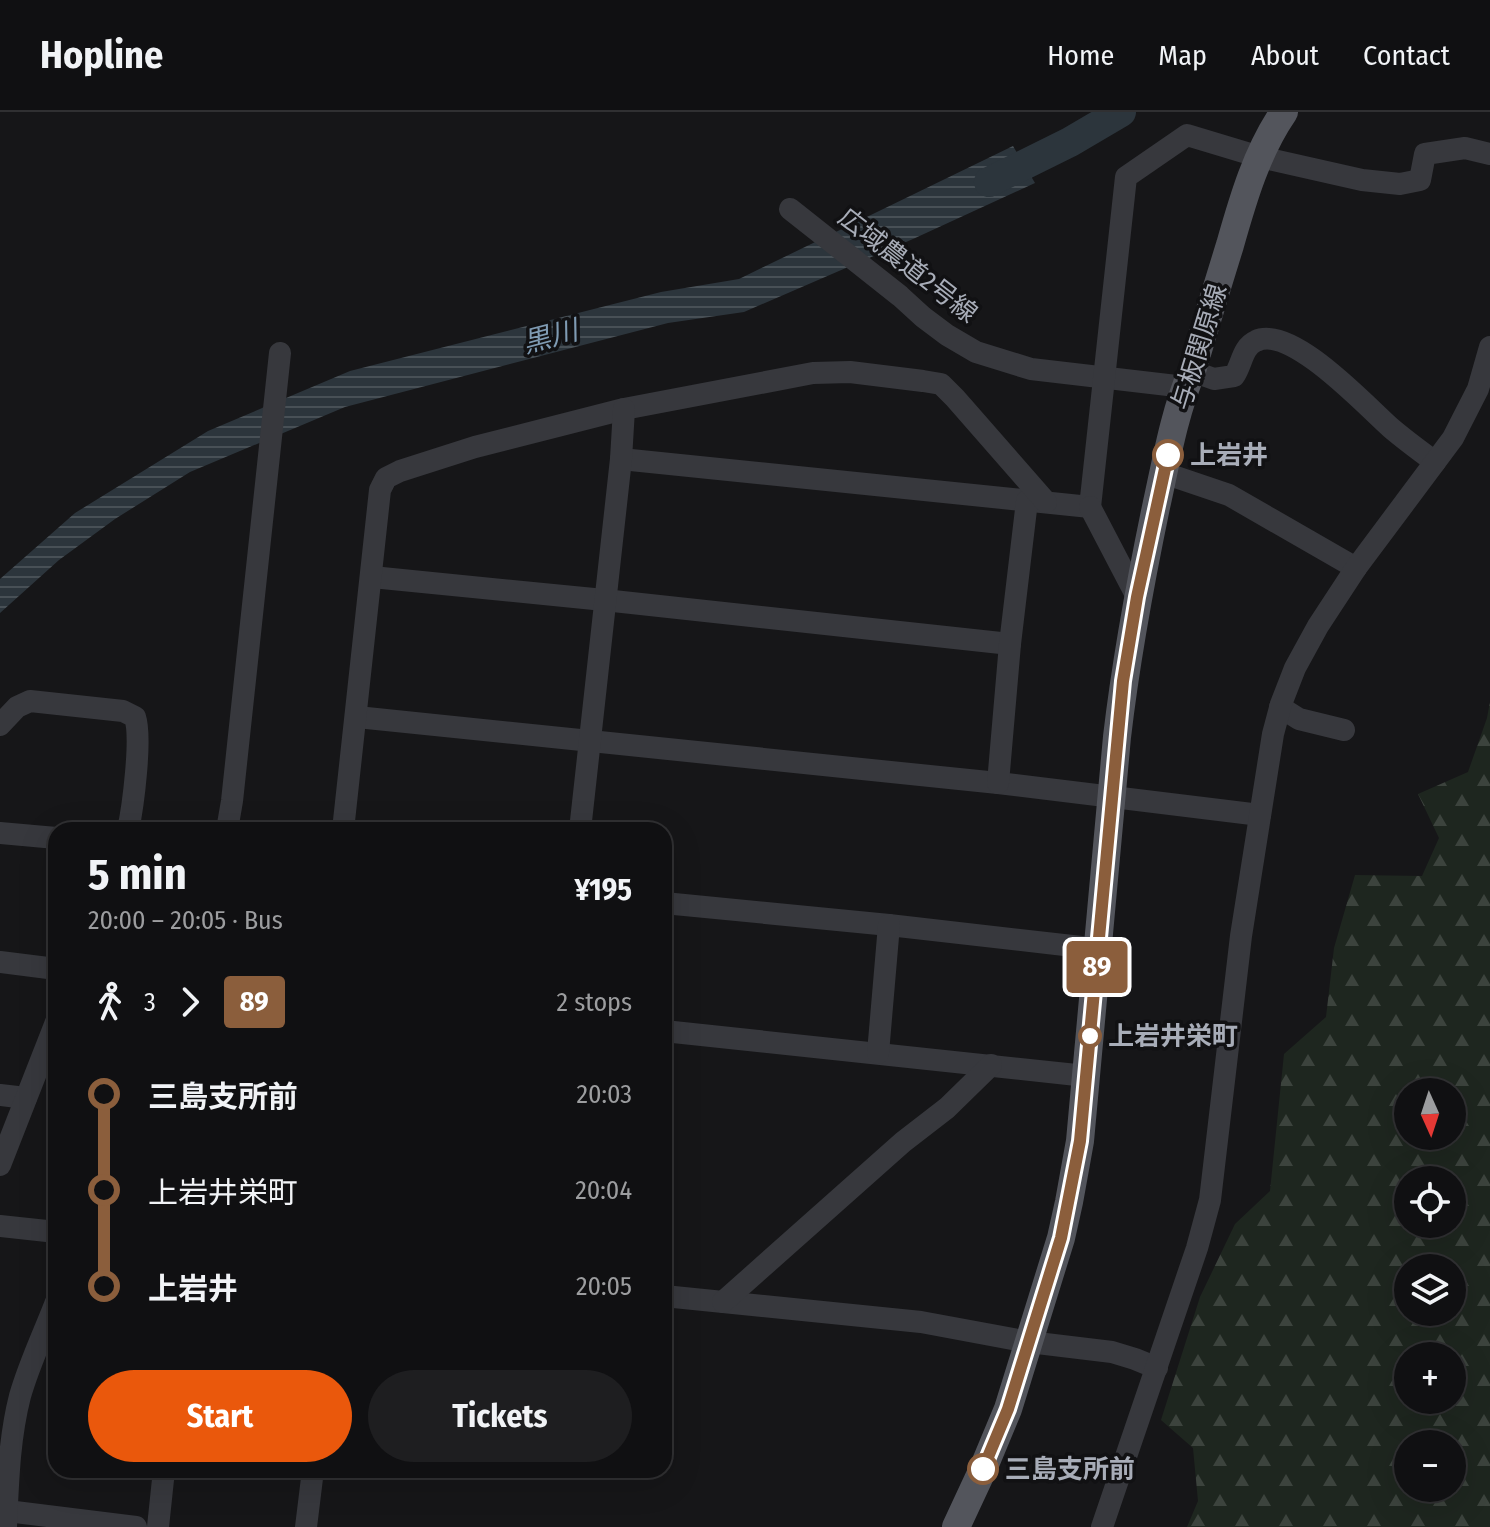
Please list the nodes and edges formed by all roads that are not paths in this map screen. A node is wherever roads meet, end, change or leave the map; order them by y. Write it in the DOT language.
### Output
graph roads {
  1 [pos="1284,112"];
  2 [pos="1490,154"];
  3 [pos="1260,157"];
  4 [pos="790,209"];
  5 [pos="1490,347"];
  6 [pos="280,353"];
  7 [pos="1103,378"];
  8 [pos="1188,379"];
  9 [pos="624,409"];
  10 [pos="621,459"];
  11 [pos="1435,462"];
  12 [pos="1164,473"];
  13 [pos="1036,502"];
  14 [pos="1090,507"];
  15 [pos="1356,568"];
  16 [pos="372,577"];
  17 [pos="1137,597"];
  18 [pos="604,600"];
  19 [pos="1010,644"];
  20 [pos="1280,707"];
  21 [pos="357,717"];
  22 [pos="0,725"];
  23 [pos="1344,730"];
  24 [pos="590,742"];
  25 [pos="998,783"];
  26 [pos="1112,795"];
  27 [pos="1260,815"];
  28 [pos="129,822"];
  29 [pos="228,822"];
  30 [pos="344,822"];
  31 [pos="581,822"];
  32 [pos="0,833"];
  33 [pos="48,837"];
  34 [pos="672,904"];
  35 [pos="889,925"];
  36 [pos="1099,949"];
  37 [pos="0,962"];
  38 [pos="48,968"];
  39 [pos="672,1032"];
  40 [pos="48,1042"];
  41 [pos="878,1053"];
  42 [pos="991,1065"];
  43 [pos="1086,1076"];
  44 [pos="0,1095"];
  45 [pos="26,1098"];
  46 [pos="0,1165"];
  47 [pos="0,1226"];
  48 [pos="48,1231"];
  49 [pos="672,1297"];
  50 [pos="723,1302"];
  51 [pos="48,1323"];
  52 [pos="1029,1342"];
  53 [pos="1157,1368"];
  54 [pos="163,1478"];
  55 [pos="312,1478"];
  56 [pos="6,1519"];
  57 [pos="136,1527"];
  58 [pos="158,1527"];
  59 [pos="306,1527"];
  60 [pos="956,1527"];
  61 [pos="1102,1527"];
  1 -- 3 [label="main road, 与板関原線"];
  2 -- 3 [label="street"];
  3 -- 7 [label="street"];
  3 -- 8 [label="main road, 与板関原線"];
  4 -- 7 [label="street, 広域農道2号線"];
  5 -- 11 [label="street"];
  6 -- 29 [label="street"];
  7 -- 8 [label="street, 広域農道2号線"];
  7 -- 14 [label="street"];
  8 -- 11 [label="street, 広域農道2号線"];
  8 -- 12 [label="main road, 与板関原線"];
  9 -- 10 [label="street"];
  9 -- 13 [label="street"];
  9 -- 16 [label="street"];
  10 -- 13 [label="street"];
  10 -- 18 [label="street"];
  11 -- 15 [label="street"];
  12 -- 15 [label="street"];
  12 -- 17 [label="main road, 与板関原線"];
  13 -- 14 [label="street"];
  13 -- 19 [label="street"];
  14 -- 17 [label="street"];
  15 -- 20 [label="street"];
  16 -- 18 [label="street"];
  16 -- 21 [label="street"];
  17 -- 26 [label="main road, 与板関原線"];
  18 -- 19 [label="street"];
  18 -- 24 [label="street"];
  19 -- 25 [label="street"];
  20 -- 23 [label="street"];
  20 -- 27 [label="street"];
  21 -- 24 [label="street"];
  21 -- 30 [label="street"];
  22 -- 28 [label="street"];
  24 -- 25 [label="street"];
  24 -- 31 [label="street"];
  25 -- 26 [label="street"];
  26 -- 27 [label="street"];
  26 -- 36 [label="main road, 与板関原線"];
  27 -- 53 [label="street"];
  32 -- 33 [label="street"];
  34 -- 35 [label="street"];
  35 -- 36 [label="street"];
  35 -- 41 [label="street"];
  36 -- 43 [label="main road, 与板関原線"];
  37 -- 38 [label="street"];
  39 -- 41 [label="street"];
  40 -- 45 [label="street"];
  41 -- 42 [label="street"];
  42 -- 43 [label="street"];
  42 -- 50 [label="street"];
  43 -- 52 [label="main road, 与板関原線"];
  44 -- 45 [label="street"];
  45 -- 46 [label="street"];
  47 -- 48 [label="street"];
  49 -- 50 [label="street"];
  50 -- 52 [label="street"];
  51 -- 56 [label="street"];
  52 -- 53 [label="street"];
  52 -- 60 [label="main road, 与板関原線"];
  53 -- 61 [label="street"];
  54 -- 58 [label="street"];
  55 -- 59 [label="street"];
  56 -- 57 [label="street"];
}
